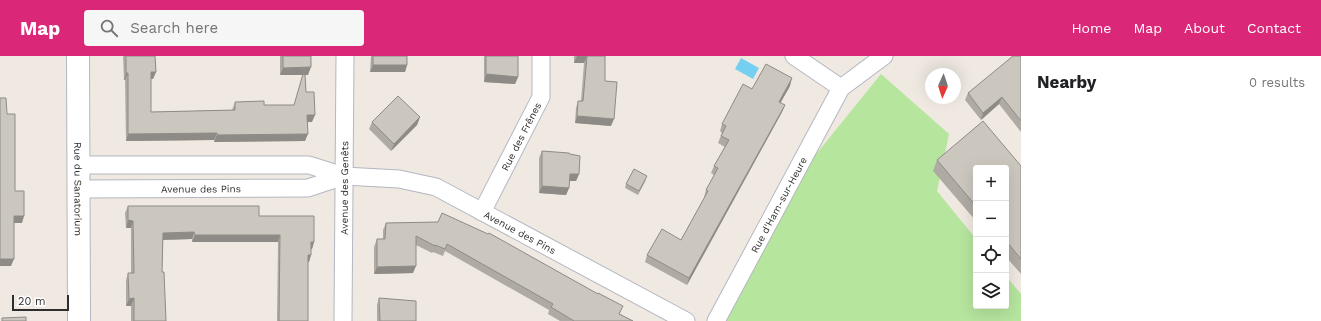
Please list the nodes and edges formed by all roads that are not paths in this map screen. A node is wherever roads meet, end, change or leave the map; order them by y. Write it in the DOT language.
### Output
graph roads {
  1 [pos="78,56"];
  2 [pos="345,56"];
  3 [pos="541,56"];
  4 [pos="794,56"];
  5 [pos="884,56"];
  6 [pos="841,88"];
  7 [pos="79,165"];
  8 [pos="344,176"];
  9 [pos="79,189"];
  10 [pos="482,212"];
  11 [pos="79,321"];
  12 [pos="343,321"];
  13 [pos="686,321"];
  14 [pos="716,321"];
  1 -- 7 [label="street, Rue du Sanatorium"];
  2 -- 8 [label="street, Avenue des Genêts"];
  3 -- 10 [label="street, Rue des Frênes"];
  4 -- 6 [label="street"];
  5 -- 6 [label="street"];
  6 -- 14 [label="street, Rue d'Ham-sur-Heure"];
  7 -- 8 [label="street, Avenue des Pins"];
  7 -- 9 [label="street, Rue du Sanatorium"];
  8 -- 9 [label="street, Avenue des Pins"];
  8 -- 10 [label="street, Avenue des Pins"];
  8 -- 12 [label="street, Avenue des Genêts"];
  9 -- 11 [label="street, Rue du Sanatorium"];
  10 -- 13 [label="street, Avenue des Pins"];
}
